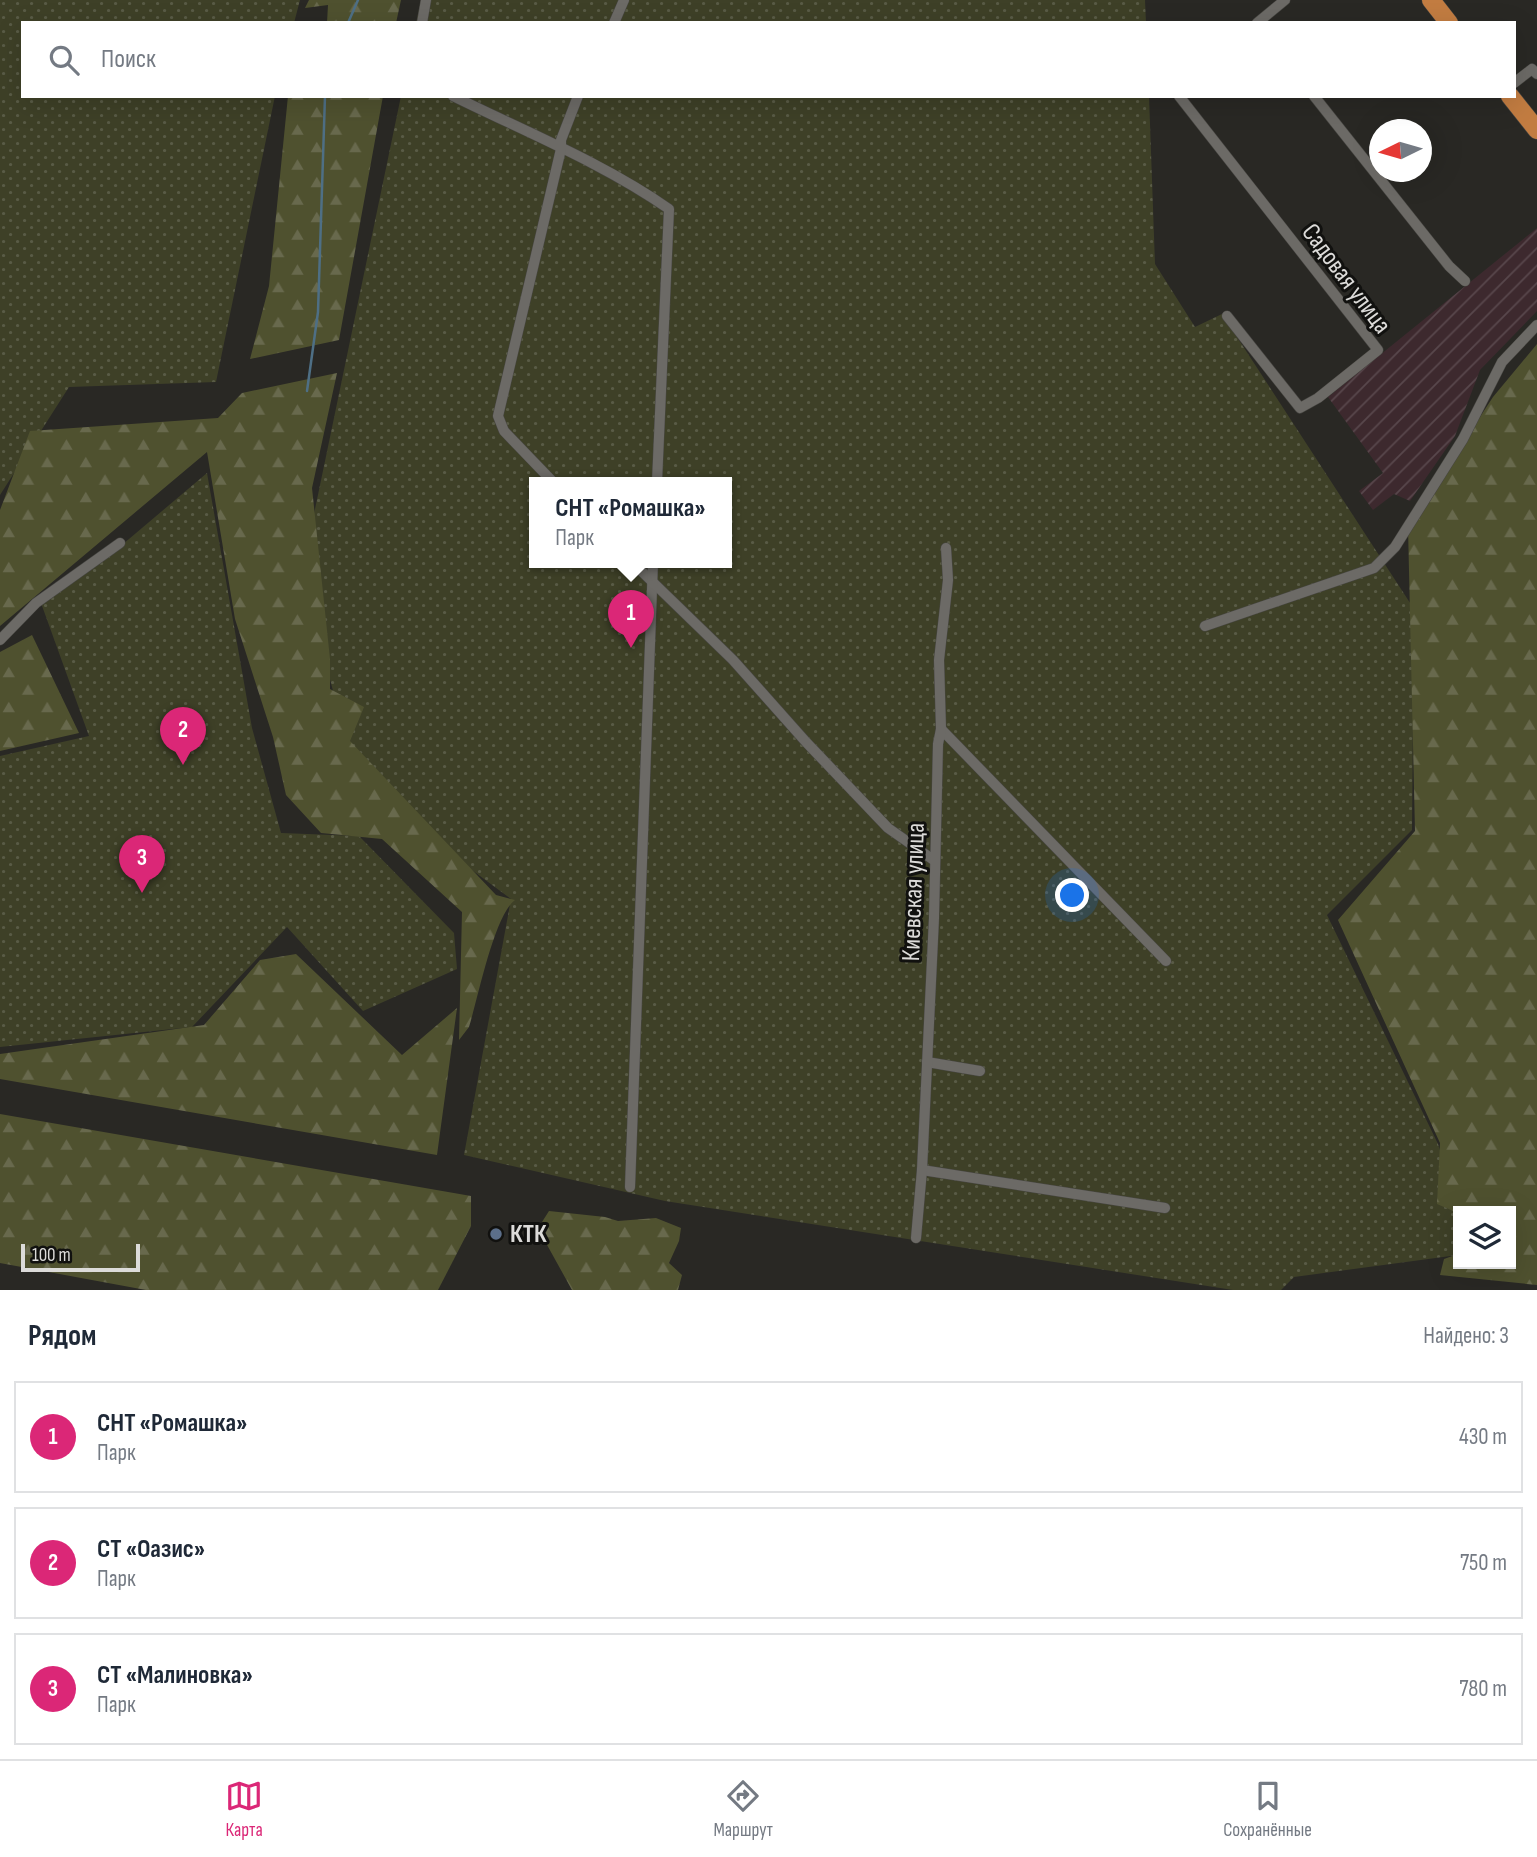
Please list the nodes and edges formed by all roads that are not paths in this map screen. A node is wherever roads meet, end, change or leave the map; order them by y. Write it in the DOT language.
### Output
graph roads {
  1 [pos="426,0"];
  2 [pos="624,0"];
  3 [pos="1285,0"];
  4 [pos="1431,0"];
  5 [pos="422,21"];
  6 [pos="615,21"];
  7 [pos="1259,21"];
  8 [pos="1447,21"];
  9 [pos="1537,74"];
  10 [pos="1516,81"];
  11 [pos="457,98"];
  12 [pos="577,98"];
  13 [pos="1181,98"];
  14 [pos="1316,98"];
  15 [pos="1512,98"];
  16 [pos="1537,130"];
  17 [pos="561,149"];
  18 [pos="1465,281"];
  19 [pos="1227,316"];
  20 [pos="1537,325"];
  21 [pos="547,477"];
  22 [pos="657,477"];
  23 [pos="120,543"];
  24 [pos="946,548"];
  25 [pos="638,568"];
  26 [pos="653,568"];
  27 [pos="652,582"];
  28 [pos="1205,626"];
  29 [pos="0,640"];
  30 [pos="941,729"];
  31 [pos="935,861"];
  32 [pos="1166,961"];
  33 [pos="927,1062"];
  34 [pos="980,1071"];
  35 [pos="922,1170"];
  36 [pos="630,1187"];
  37 [pos="1165,1208"];
  38 [pos="916,1238"];
  1 -- 5 [label="street"];
  2 -- 6 [label="street"];
  3 -- 7 [label="street"];
  4 -- 8 [label="highway"];
  9 -- 10 [label="street"];
  11 -- 17 [label="street"];
  12 -- 17 [label="street"];
  13 -- 19 [label="street, Садовая улица"];
  14 -- 18 [label="street"];
  15 -- 16 [label="highway"];
  17 -- 21 [label="street"];
  17 -- 22 [label="street"];
  20 -- 28 [label="street"];
  23 -- 29 [label="street"];
  24 -- 30 [label="street, Киевская улица"];
  25 -- 27 [label="street"];
  26 -- 27 [label="street"];
  27 -- 31 [label="street"];
  27 -- 36 [label="street"];
  30 -- 31 [label="street, Киевская улица"];
  30 -- 32 [label="street"];
  31 -- 33 [label="street, Киевская улица"];
  33 -- 34 [label="street"];
  33 -- 35 [label="street, Киевская улица"];
  35 -- 37 [label="street"];
  35 -- 38 [label="street, Киевская улица"];
}
